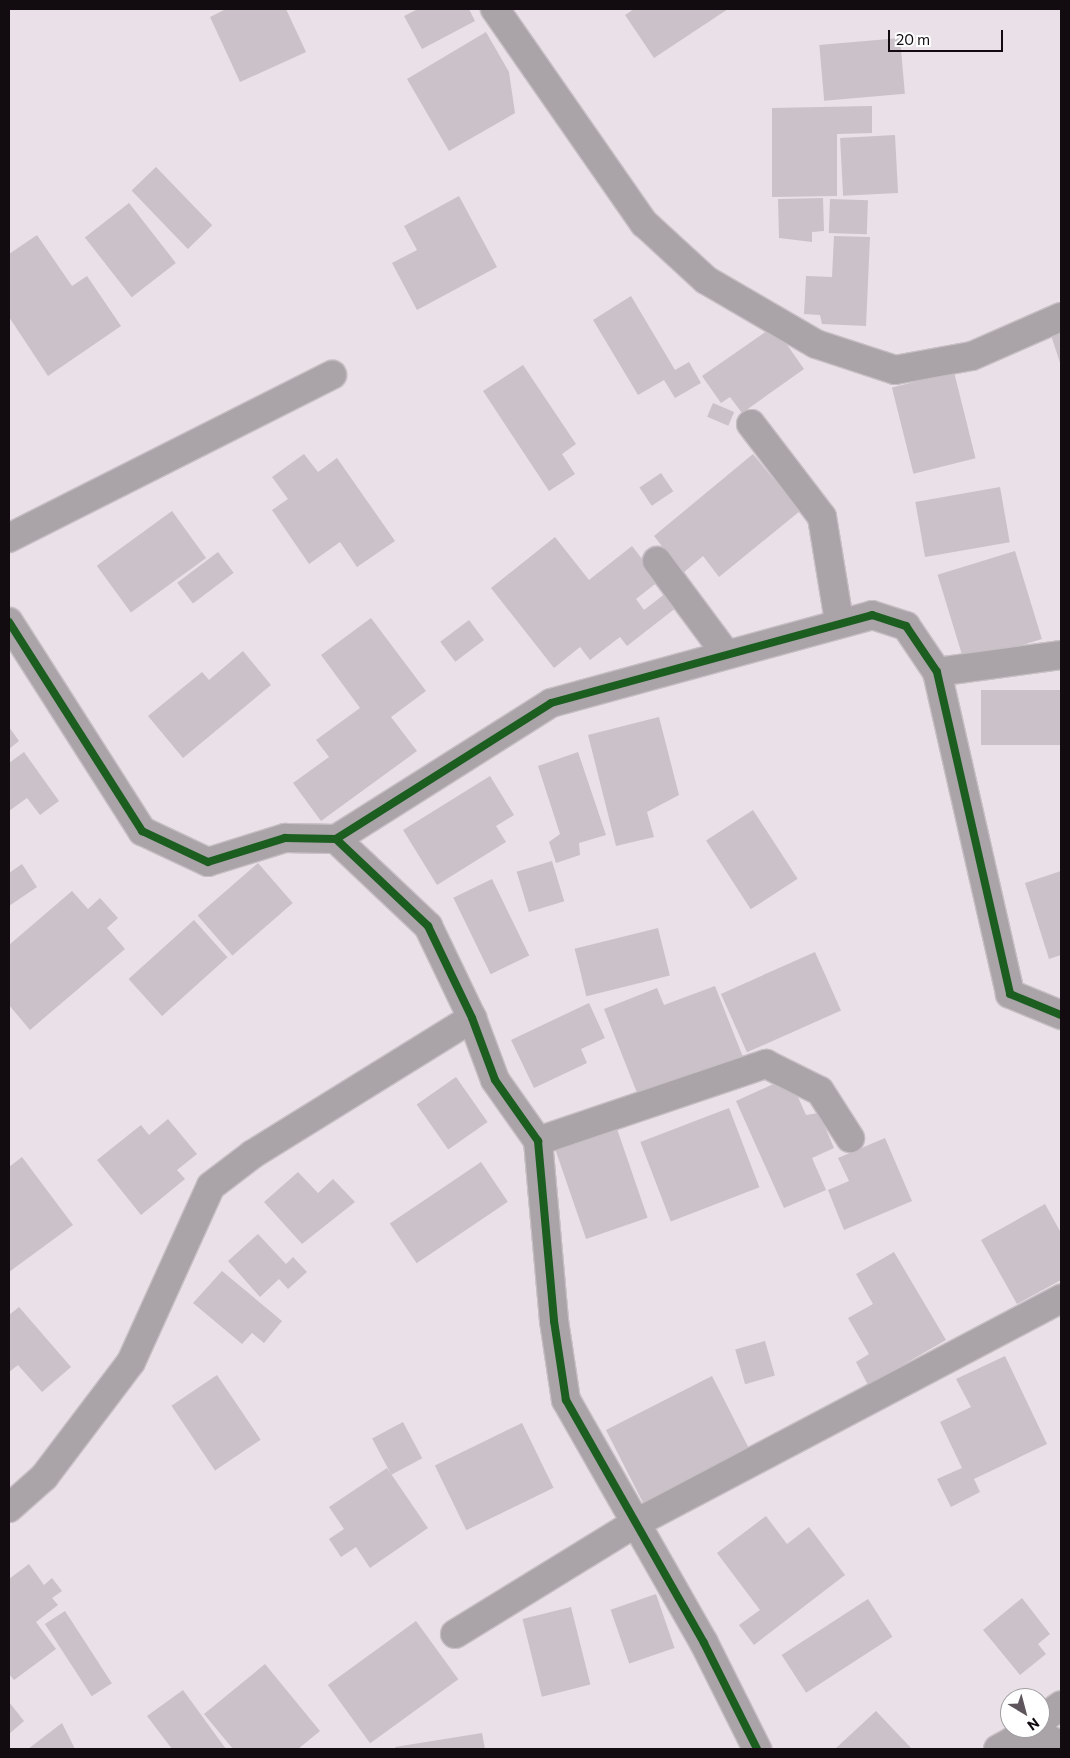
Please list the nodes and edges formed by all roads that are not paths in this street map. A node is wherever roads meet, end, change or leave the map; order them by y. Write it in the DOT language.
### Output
graph roads {
  1 [pos="495,9"];
  2 [pos="1061,317"];
  3 [pos="332,375"];
  4 [pos="751,424"];
  5 [pos="9,538"];
  6 [pos="657,561"];
  7 [pos="839,621"];
  8 [pos="9,622"];
  9 [pos="726,654"];
  10 [pos="1061,655"];
  11 [pos="937,672"];
  12 [pos="336,839"];
  13 [pos="1061,1014"];
  14 [pos="472,1018"];
  15 [pos="850,1138"];
  16 [pos="538,1141"];
  17 [pos="1061,1299"];
  18 [pos="9,1508"];
  19 [pos="634,1524"];
  20 [pos="455,1634"];
  21 [pos="1061,1705"];
  22 [pos="1050,1713"];
  23 [pos="1013,1740"];
  24 [pos="1061,1745"];
  25 [pos="757,1749"];
  1 -- 2 [label="street"];
  3 -- 5 [label="street"];
  4 -- 7 [label="street"];
  6 -- 9 [label="street"];
  7 -- 9 [label="street"];
  7 -- 11 [label="street"];
  8 -- 12 [label="street"];
  9 -- 12 [label="street"];
  10 -- 11 [label="street"];
  11 -- 13 [label="street"];
  12 -- 14 [label="street"];
  14 -- 16 [label="street"];
  14 -- 18 [label="street"];
  15 -- 16 [label="street"];
  16 -- 19 [label="street"];
  17 -- 19 [label="street"];
  19 -- 20 [label="street"];
  19 -- 25 [label="street"];
  21 -- 22 [label="street"];
  23 -- 24 [label="street"];
}
